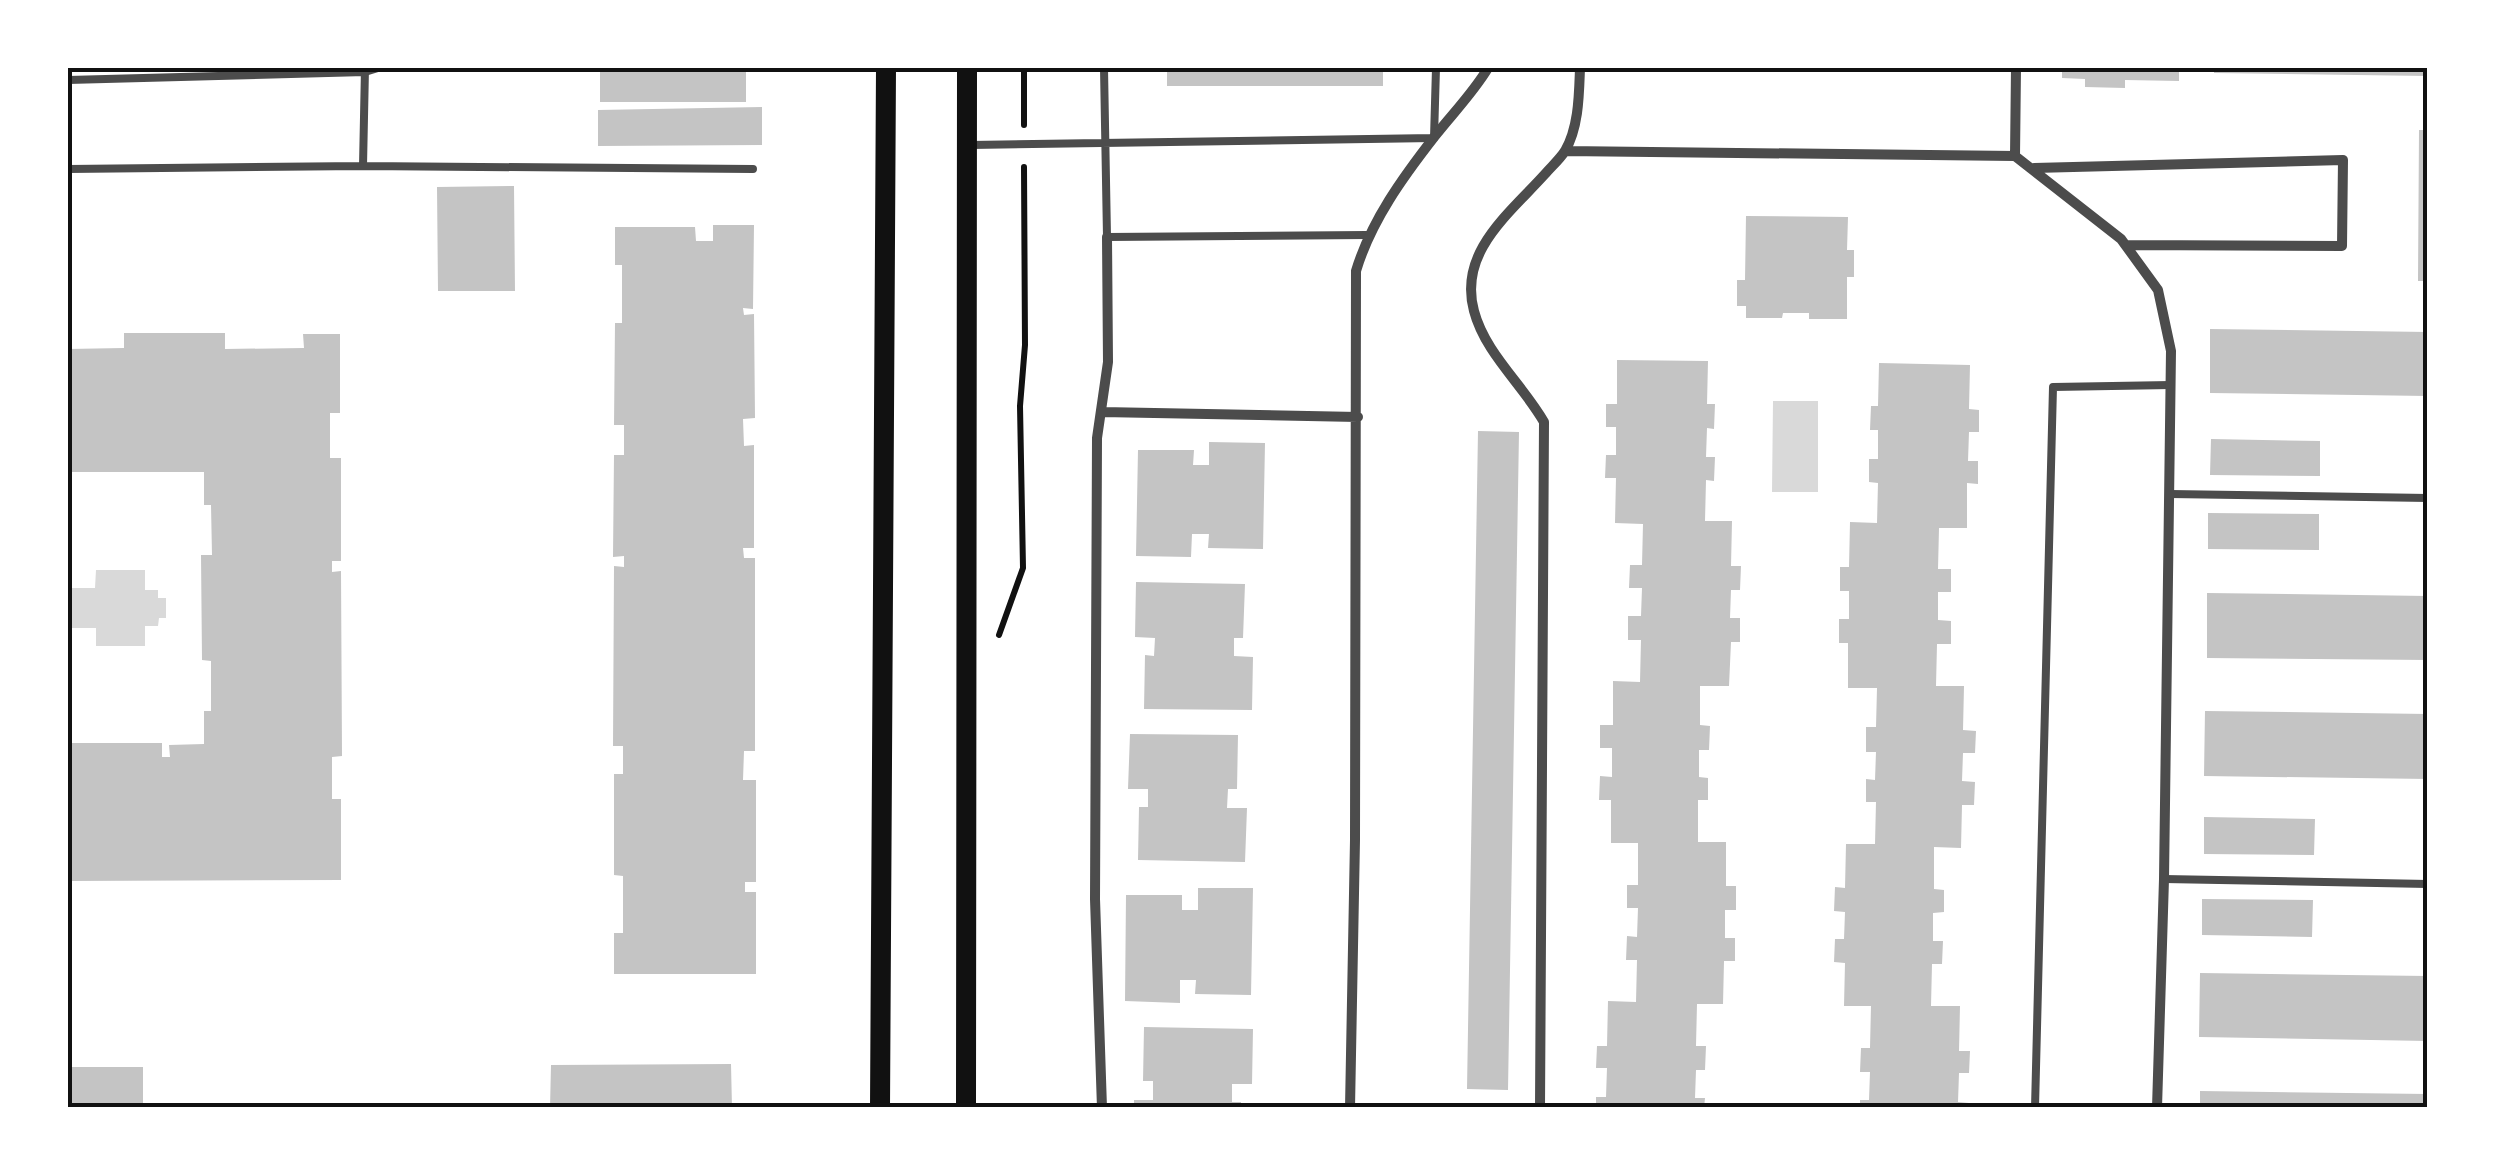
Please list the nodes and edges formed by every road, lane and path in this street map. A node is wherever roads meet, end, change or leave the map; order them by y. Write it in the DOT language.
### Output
graph roads {
  1 [pos="378,68"];
  2 [pos="886,68"];
  3 [pos="967,68"];
  4 [pos="1024,68"];
  5 [pos="1104,68"];
  6 [pos="1436,68"];
  7 [pos="1488,68"];
  8 [pos="1580,68"];
  9 [pos="2016,68"];
  10 [pos="365,70"];
  11 [pos="68,80"];
  12 [pos="1434,138"];
  13 [pos="1104,144"];
  14 [pos="967,145"];
  15 [pos="1024,145"];
  16 [pos="1566,151"];
  17 [pos="2015,156"];
  18 [pos="363,166"];
  19 [pos="2032,168"];
  20 [pos="68,169"];
  21 [pos="752,170"];
  22 [pos="1367,235"];
  23 [pos="1106,237"];
  24 [pos="2126,246"];
  25 [pos="2171,385"];
  26 [pos="1102,412"];
  27 [pos="1358,416"];
  28 [pos="2170,494"];
  29 [pos="2428,498"];
  30 [pos="993,650"];
  31 [pos="2164,879"];
  32 [pos="2428,884"];
  33 [pos="880,1108"];
  34 [pos="966,1108"];
  35 [pos="1102,1108"];
  36 [pos="1350,1108"];
  37 [pos="1540,1108"];
  38 [pos="2035,1108"];
  39 [pos="2157,1108"];
  1 -- 10 [label="lane"];
  2 -- 33 [label="main road"];
  3 -- 14 [label="main road"];
  4 -- 15 [label="path"];
  5 -- 13 [label="lane"];
  6 -- 12 [label="lane"];
  7 -- 12 [label="street"];
  8 -- 16 [label="street"];
  9 -- 17 [label="street"];
  10 -- 11 [label="lane"];
  10 -- 18 [label="lane"];
  12 -- 13 [label="lane"];
  12 -- 22 [label="street"];
  13 -- 15 [label="lane"];
  13 -- 23 [label="lane"];
  14 -- 15 [label="lane"];
  14 -- 34 [label="main road"];
  15 -- 30 [label="path"];
  16 -- 17 [label="street"];
  16 -- 37 [label="street"];
  17 -- 19 [label="street"];
  18 -- 20 [label="lane"];
  18 -- 21 [label="lane"];
  19 -- 24 [label="street"];
  19 -- 24 [label="street"];
  22 -- 23 [label="lane"];
  22 -- 27 [label="street"];
  23 -- 26 [label="street"];
  24 -- 25 [label="street"];
  25 -- 28 [label="street"];
  25 -- 38 [label="lane"];
  26 -- 27 [label="street"];
  26 -- 35 [label="street"];
  27 -- 36 [label="street"];
  28 -- 29 [label="lane"];
  28 -- 31 [label="street"];
  31 -- 32 [label="lane"];
  31 -- 39 [label="street"];
}
